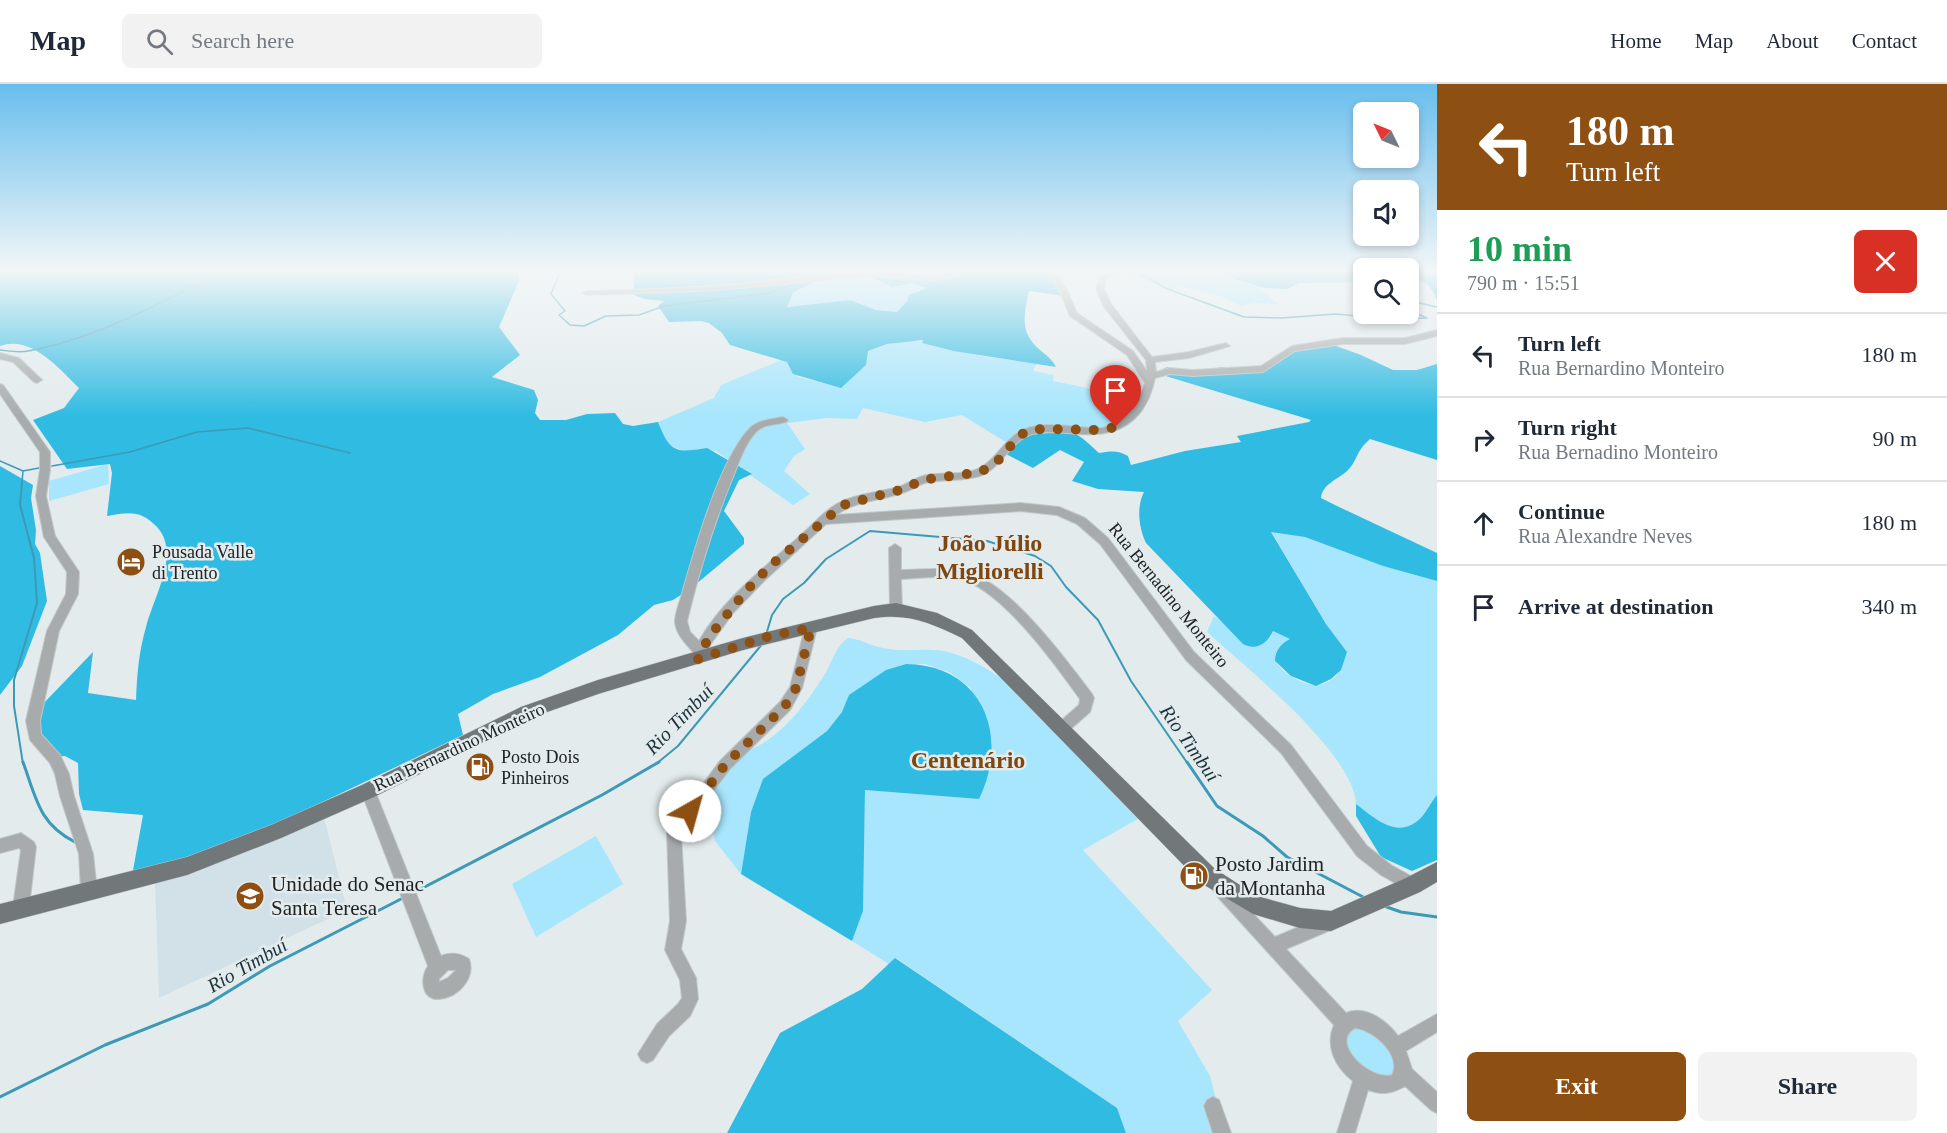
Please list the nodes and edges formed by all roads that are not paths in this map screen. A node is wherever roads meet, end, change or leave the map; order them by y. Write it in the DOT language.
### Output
graph roads {
  1 [pos="1081,319"];
  2 [pos="1119,319"];
  3 [pos="1437,333"];
  4 [pos="1226,346"];
  5 [pos="0,356"];
  6 [pos="1150,360"];
  7 [pos="1151,379"];
  8 [pos="37,380"];
  9 [pos="0,387"];
  10 [pos="783,420"];
  11 [pos="823,520"];
  12 [pos="895,548"];
  13 [pos="895,574"];
  14 [pos="896,609"];
  15 [pos="811,628"];
  16 [pos="699,655"];
  17 [pos="1061,729"];
  18 [pos="368,791"];
  19 [pos="0,846"];
  20 [pos="1437,871"];
  21 [pos="1208,876"];
  22 [pos="1413,885"];
  23 [pos="89,891"];
  24 [pos="21,907"];
  25 [pos="0,914"];
  26 [pos="1331,921"];
  27 [pos="1273,946"];
  28 [pos="437,968"];
  29 [pos="1343,1022"];
  30 [pos="1437,1022"];
  31 [pos="1397,1047"];
  32 [pos="647,1054"];
  33 [pos="1402,1072"];
  34 [pos="1363,1077"];
  35 [pos="1437,1104"];
  36 [pos="1213,1106"];
  37 [pos="1222,1133"];
  38 [pos="1346,1133"];
  1 -- 7 [label="street"];
  2 -- 6 [label="street"];
  3 -- 7 [label="street"];
  4 -- 6 [label="street"];
  5 -- 8 [label="street"];
  6 -- 7 [label="street"];
  7 -- 11 [label="street"];
  9 -- 23 [label="street"];
  10 -- 16 [label="street"];
  11 -- 16 [label="street"];
  11 -- 22 [label="street, Rua Bernadino Monteiro"];
  12 -- 13 [label="street"];
  13 -- 14 [label="street"];
  13 -- 17 [label="street"];
  14 -- 15 [label="main road, Rua Bernardino Monteiro"];
  14 -- 17 [label="main road, Rua Bernardino Monteiro"];
  15 -- 16 [label="main road, Rua Bernardino Monteiro"];
  15 -- 32 [label="street"];
  16 -- 18 [label="main road, Rua Bernardino Monteiro"];
  17 -- 21 [label="main road, Rua Bernardino Monteiro"];
  18 -- 23 [label="main road, Rua Bernardino Monteiro"];
  18 -- 28 [label="street"];
  19 -- 24 [label="street"];
  20 -- 22 [label="main road"];
  21 -- 26 [label="main road, Rua Bernardino Monteiro"];
  21 -- 27 [label="street"];
  22 -- 26 [label="main road"];
  23 -- 24 [label="main road, Rua Bernardino Monteiro"];
  24 -- 25 [label="main road, Rua Bernardino Monteiro"];
  26 -- 27 [label="street"];
  27 -- 29 [label="street"];
  29 -- 31 [label="street"];
  29 -- 34 [label="street"];
  30 -- 31 [label="street"];
  31 -- 33 [label="street"];
  33 -- 34 [label="street"];
  33 -- 35 [label="street"];
  34 -- 38 [label="street"];
  36 -- 37 [label="street"];
}
